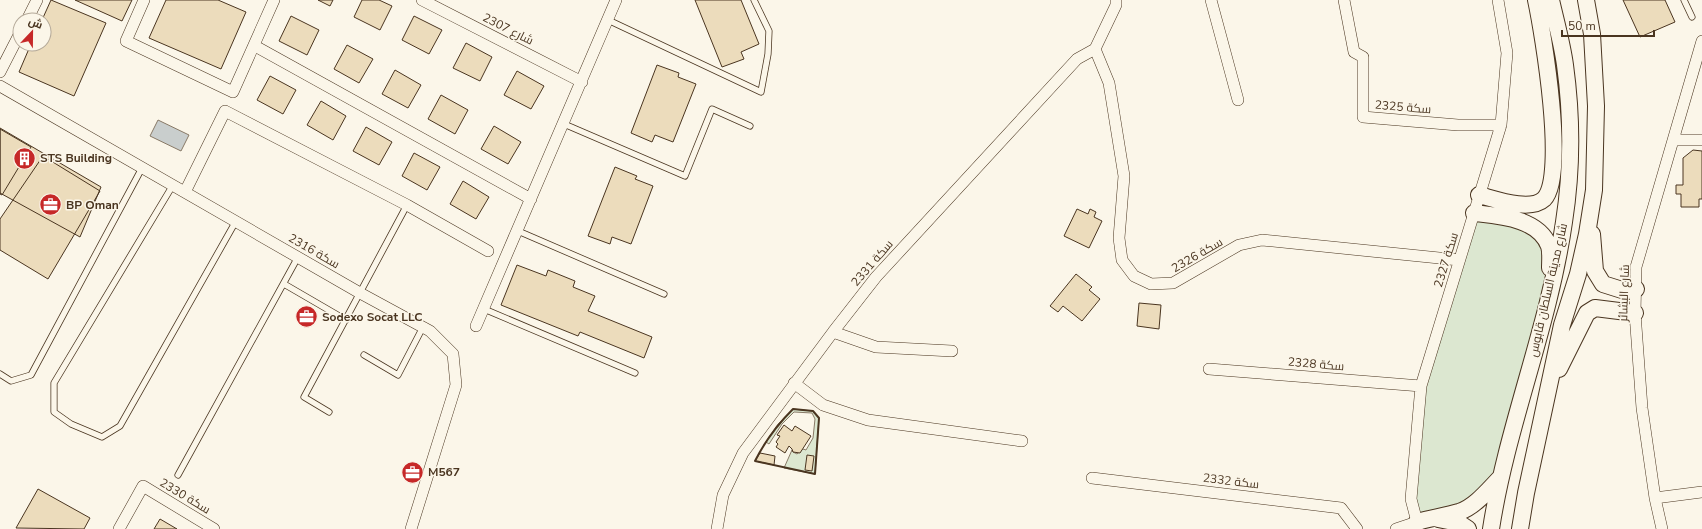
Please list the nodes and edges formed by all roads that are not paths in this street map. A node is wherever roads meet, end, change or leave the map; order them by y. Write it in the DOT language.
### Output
graph roads {
  1 [pos="37,0"];
  2 [pos="144,0"];
  3 [pos="274,0"];
  4 [pos="422,0"];
  5 [pos="616,0"];
  6 [pos="754,0"];
  7 [pos="1116,0"];
  8 [pos="1211,0"];
  9 [pos="1344,0"];
  10 [pos="1498,0"];
  11 [pos="1536,0"];
  12 [pos="1551,0"];
  13 [pos="1563,0"];
  14 [pos="1586,0"];
  15 [pos="1684,0"];
  16 [pos="31,12"];
  17 [pos="1692,17"];
  18 [pos="608,20"];
  19 [pos="1702,41"];
  20 [pos="255,46"];
  21 [pos="12,49"];
  22 [pos="1095,49"];
  23 [pos="0,72"];
  24 [pos="582,82"];
  25 [pos="0,86"];
  26 [pos="1238,100"];
  27 [pos="564,124"];
  28 [pos="1501,125"];
  29 [pos="750,126"];
  30 [pos="1570,133"];
  31 [pos="1674,140"];
  32 [pos="1702,140"];
  33 [pos="142,168"];
  34 [pos="173,185"];
  35 [pos="185,192"];
  36 [pos="1479,195"];
  37 [pos="530,199"];
  38 [pos="407,205"];
  39 [pos="1591,208"];
  40 [pos="1474,213"];
  41 [pos="236,221"];
  42 [pos="518,230"];
  43 [pos="488,251"];
  44 [pos="298,257"];
  45 [pos="1459,260"];
  46 [pos="284,284"];
  47 [pos="1636,289"];
  48 [pos="360,293"];
  49 [pos="664,294"];
  50 [pos="1548,299"];
  51 [pos="484,309"];
  52 [pos="1635,313"];
  53 [pos="346,320"];
  54 [pos="476,326"];
  55 [pos="423,327"];
  56 [pos="833,332"];
  57 [pos="952,351"];
  58 [pos="364,355"];
  59 [pos="1209,369"];
  60 [pos="634,373"];
  61 [pos="0,374"];
  62 [pos="794,383"];
  63 [pos="1421,386"];
  64 [pos="1548,392"];
  65 [pos="329,412"];
  66 [pos="1022,440"];
  67 [pos="178,475"];
  68 [pos="1092,478"];
  69 [pos="1500,478"];
  70 [pos="1702,492"];
  71 [pos="1655,498"];
  72 [pos="1421,523"];
  73 [pos="119,529"];
  74 [pos="214,529"];
  75 [pos="411,529"];
  76 [pos="717,529"];
  77 [pos="1357,529"];
  78 [pos="1396,529"];
  79 [pos="1468,529"];
  80 [pos="1491,529"];
  81 [pos="1520,529"];
  82 [pos="1662,529"];
  1 -- 16 [label="street"];
  2 -- 20 [label="street"];
  3 -- 20 [label="street"];
  4 -- 24 [label="street, 2307 شارع"];
  5 -- 18 [label="street"];
  6 -- 18 [label="lane"];
  7 -- 22 [label="street"];
  8 -- 26 [label="street"];
  9 -- 28 [label="street, سكة 2325"];
  10 -- 28 [label="street, سكة 2327"];
  11 -- 36 [label="main road"];
  12 -- 30 [label="main road, شارع مدينة السلطان قابوس"];
  13 -- 30 [label="main road"];
  14 -- 39 [label="main road, شارع مدينة السلطان قابوس"];
  15 -- 17 [label="lane"];
  18 -- 24 [label="street"];
  19 -- 31 [label="street, شارع البشائر"];
  20 -- 37 [label="street"];
  21 -- 23 [label="street"];
  22 -- 45 [label="street, سكة 2326"];
  22 -- 56 [label="street, سكة 2331"];
  24 -- 27 [label="street"];
  25 -- 33 [label="street, 2316 سكة"];
  27 -- 29 [label="lane"];
  27 -- 37 [label="street"];
  28 -- 36 [label="street, سكة 2327"];
  30 -- 50 [label="main road, شارع مدينة السلطان قابوس"];
  31 -- 32 [label="street"];
  31 -- 47 [label="street, شارع البشائر"];
  33 -- 34 [label="street, 2316 سكة"];
  33 -- 61 [label="lane"];
  34 -- 35 [label="street, 2316 سكة"];
  34 -- 41 [label="lane"];
  35 -- 38 [label="street"];
  35 -- 41 [label="street, 2316 سكة"];
  36 -- 40 [label="street, سكة 2327"];
  37 -- 42 [label="street"];
  38 -- 43 [label="street"];
  38 -- 48 [label="lane"];
  39 -- 47 [label="main road"];
  39 -- 64 [label="main road, شارع مدينة السلطان قابوس"];
  40 -- 45 [label="street, سكة 2327"];
  40 -- 50 [label="main road"];
  41 -- 44 [label="street, 2316 سكة"];
  42 -- 49 [label="lane"];
  42 -- 51 [label="street"];
  44 -- 46 [label="lane"];
  44 -- 48 [label="street, 2316 سكة"];
  45 -- 63 [label="street, سكة 2327"];
  46 -- 53 [label="lane"];
  46 -- 67 [label="lane"];
  47 -- 52 [label="street, شارع البشائر"];
  48 -- 53 [label="lane"];
  48 -- 55 [label="street, 2316 سكة"];
  50 -- 69 [label="main road, شارع مدينة السلطان قابوس"];
  51 -- 54 [label="street"];
  51 -- 60 [label="lane"];
  52 -- 64 [label="main road"];
  52 -- 71 [label="street, شارع البشائر"];
  53 -- 65 [label="lane"];
  55 -- 58 [label="lane"];
  55 -- 75 [label="street, 2316 سكة"];
  56 -- 57 [label="street"];
  56 -- 62 [label="street, سكة 2331"];
  59 -- 63 [label="street, سكة 2328"];
  62 -- 66 [label="street"];
  62 -- 76 [label="street, سكة 2331"];
  63 -- 72 [label="street, سكة 2327"];
  64 -- 81 [label="main road, شارع مدينة السلطان قابوس"];
  68 -- 77 [label="street, سكة 2332"];
  69 -- 72 [label="main road"];
  69 -- 80 [label="main road, شارع مدينة السلطان قابوس"];
  70 -- 71 [label="street"];
  71 -- 82 [label="street, شارع البشائر"];
  72 -- 78 [label="street"];
  72 -- 79 [label="main road"];
  73 -- 74 [label="street, سكة 2330"];
}
